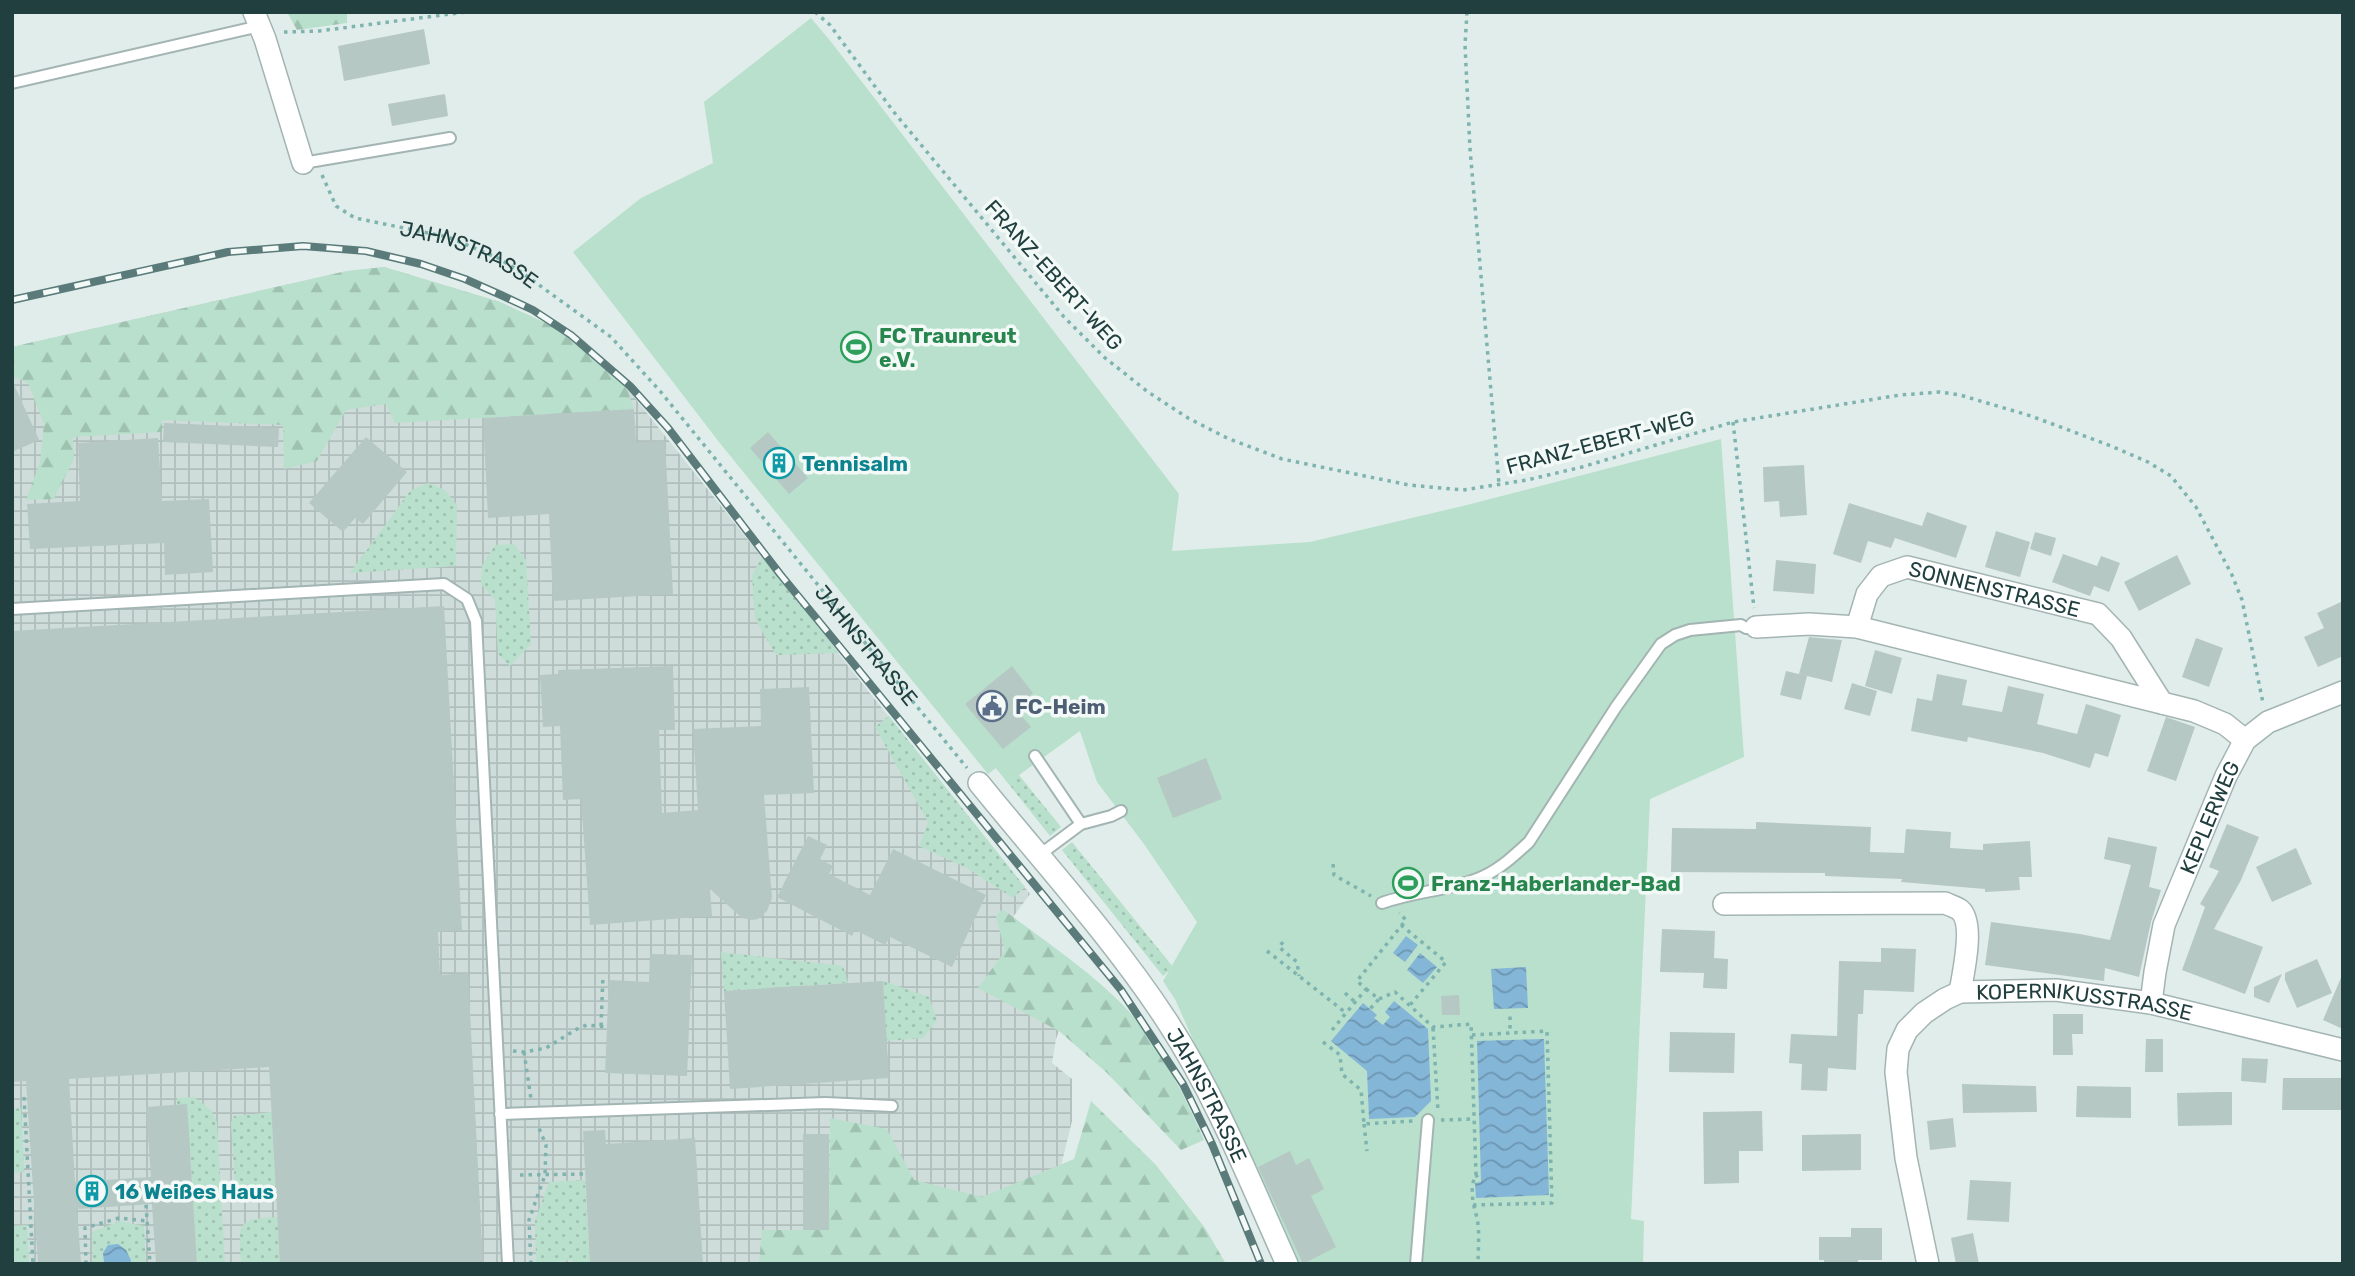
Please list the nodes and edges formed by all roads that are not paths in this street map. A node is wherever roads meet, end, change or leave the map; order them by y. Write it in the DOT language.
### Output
graph roads {
  1 [pos="257,19"];
  2 [pos="12,83"];
  3 [pos="450,138"];
  4 [pos="311,165"];
  5 [pos="12,609"];
  6 [pos="1756,627"];
  7 [pos="1857,627"];
  8 [pos="2343,692"];
  9 [pos="2162,703"];
  10 [pos="2245,740"];
  11 [pos="1035,756"];
  12 [pos="979,783"];
  13 [pos="1121,811"];
  14 [pos="1081,824"];
  15 [pos="1038,856"];
  16 [pos="1382,903"];
  17 [pos="1724,904"];
  18 [pos="1960,992"];
  19 [pos="2151,1003"];
  20 [pos="2343,1050"];
  21 [pos="892,1106"];
  22 [pos="500,1114"];
  23 [pos="1428,1120"];
  24 [pos="508,1264"];
  25 [pos="1287,1264"];
  26 [pos="1416,1264"];
  27 [pos="1928,1264"];
  1 -- 2 [label="lane"];
  1 -- 4 [label="street"];
  3 -- 4 [label="lane"];
  5 -- 22 [label="lane"];
  6 -- 7 [label="street"];
  6 -- 16 [label="lane"];
  7 -- 9 [label="street"];
  7 -- 9 [label="street, SONNENSTRASSE"];
  8 -- 10 [label="street, KEPLERWEG"];
  9 -- 10 [label="street"];
  10 -- 19 [label="street, KEPLERWEG"];
  11 -- 14 [label="lane"];
  12 -- 15 [label="street, JAHNSTRASSE"];
  13 -- 14 [label="lane"];
  14 -- 15 [label="lane"];
  15 -- 25 [label="street, JAHNSTRASSE"];
  17 -- 18 [label="street"];
  18 -- 19 [label="street, KOPERNIKUSSTRASSE"];
  18 -- 27 [label="street, KOPERNIKUSSTRASSE"];
  19 -- 20 [label="street, KOPERNIKUSSTRASSE"];
  21 -- 22 [label="lane"];
  22 -- 24 [label="lane"];
  23 -- 26 [label="lane"];
}
